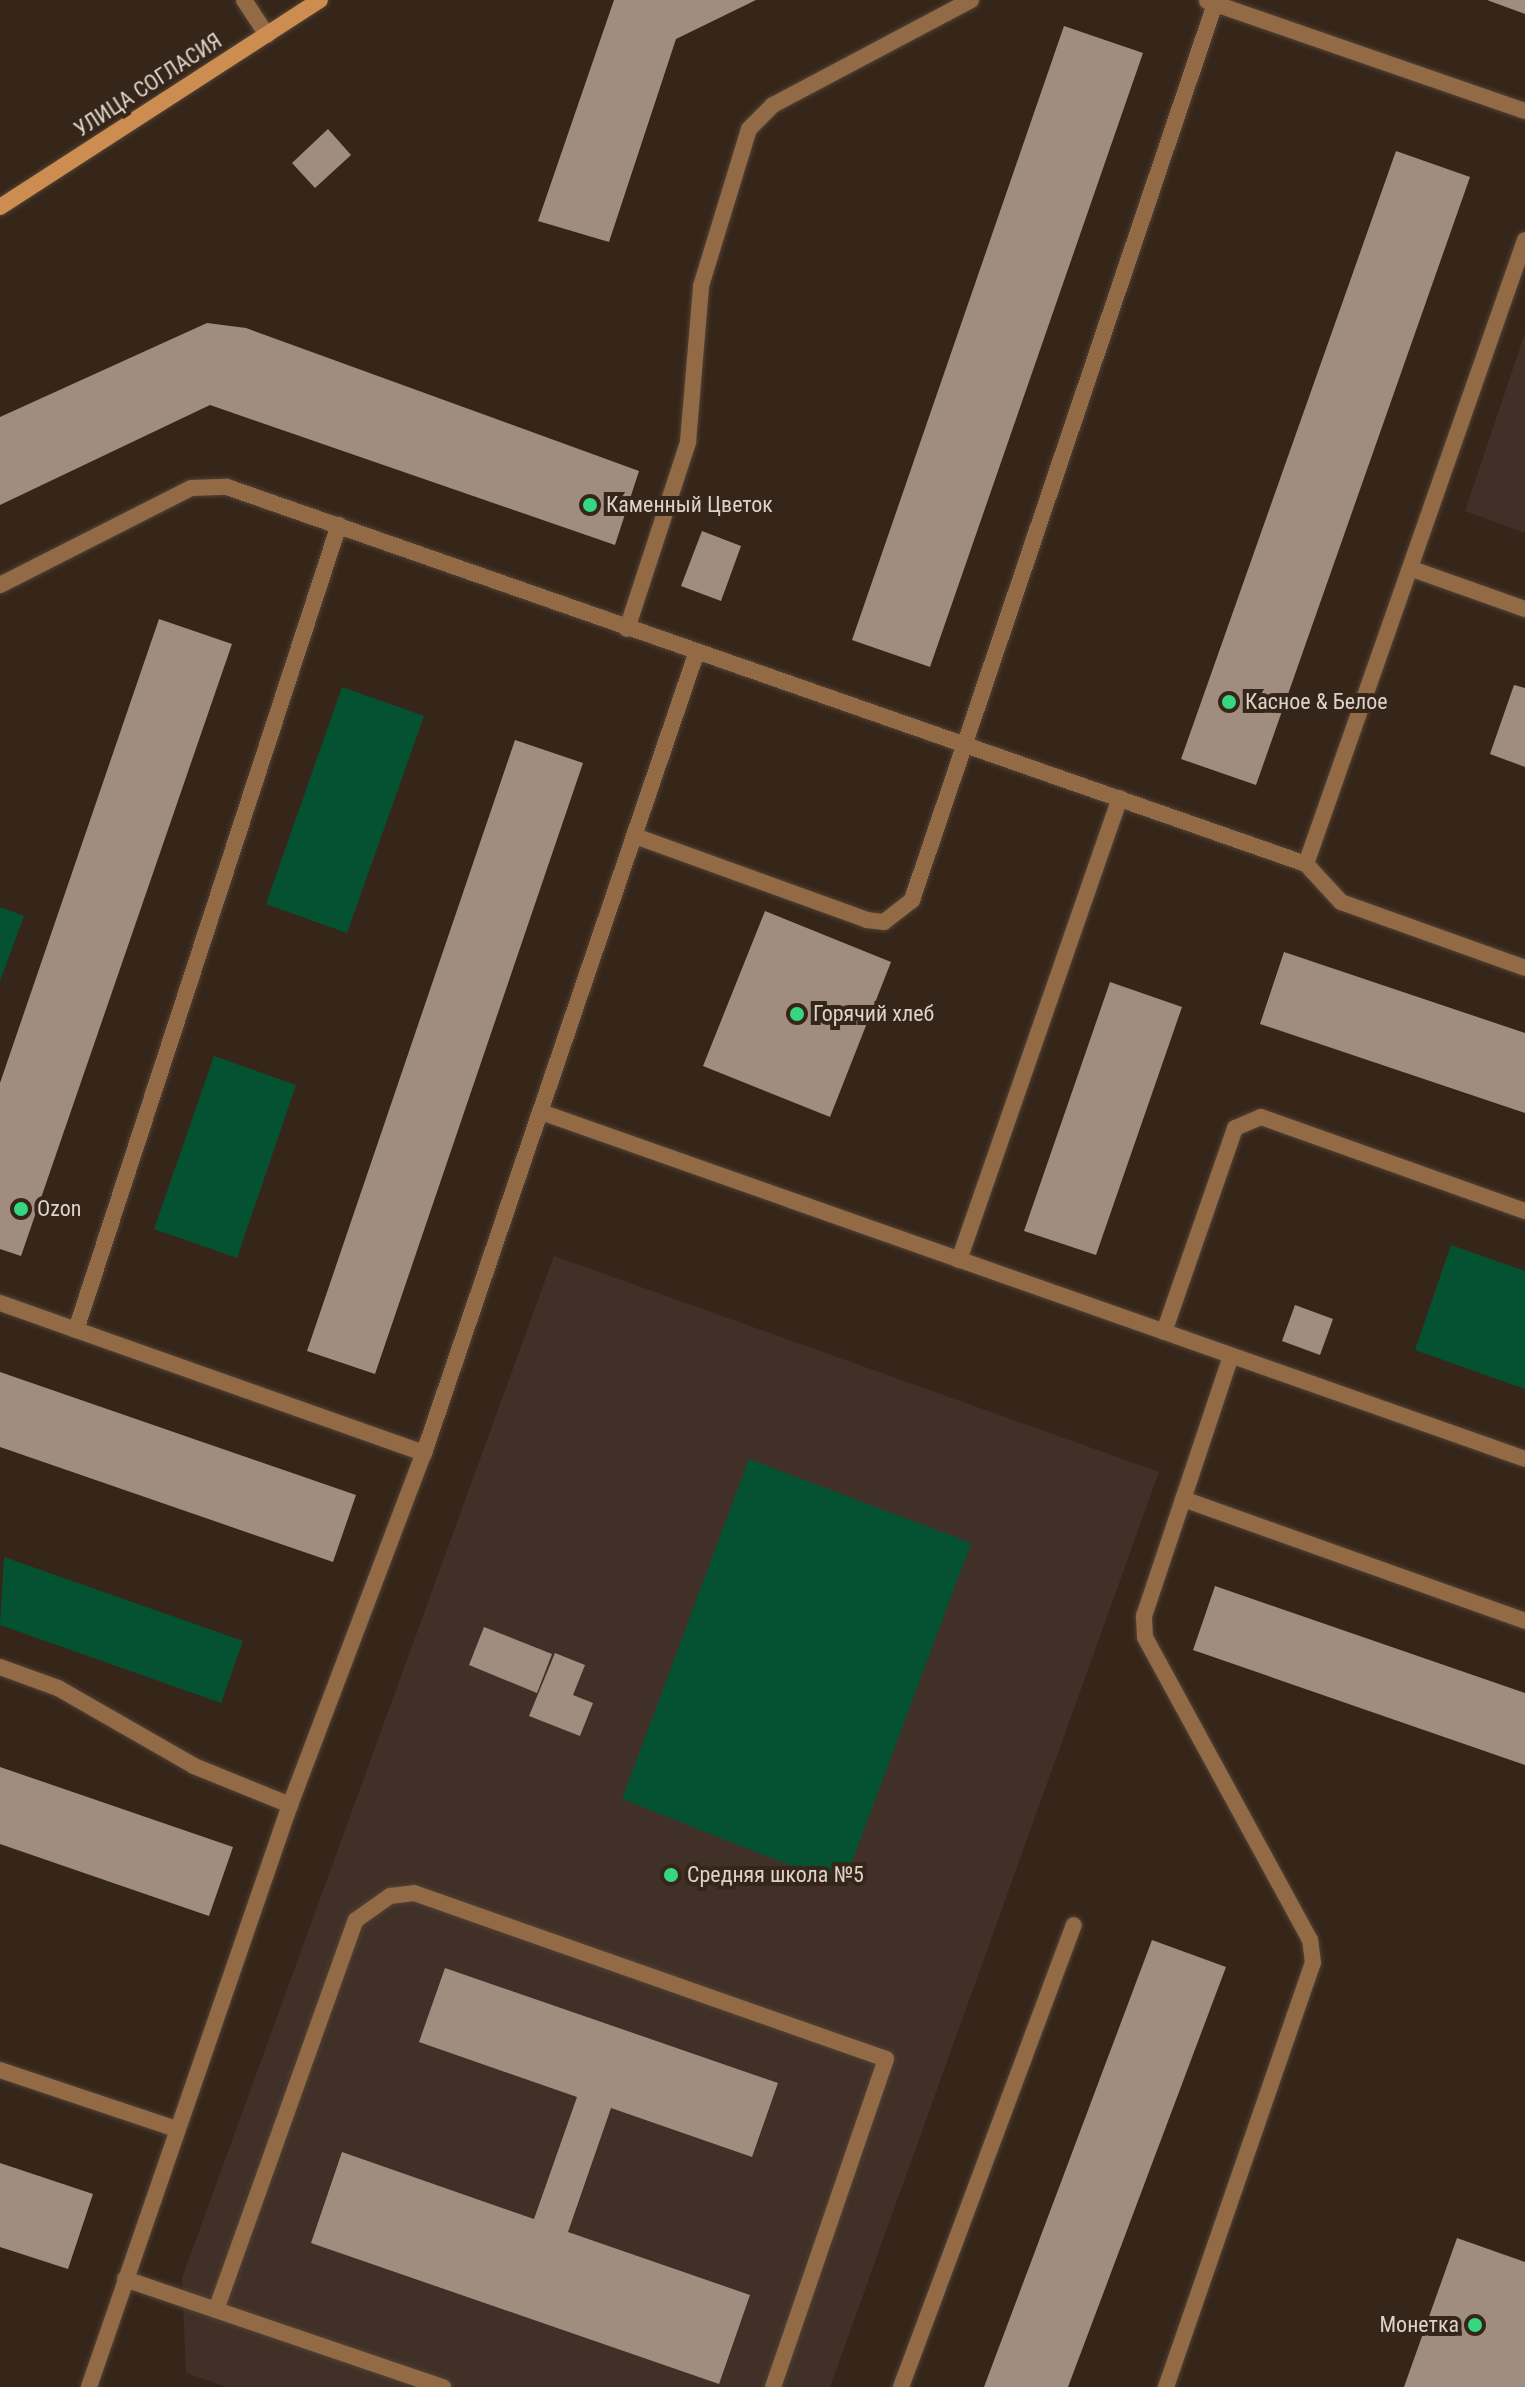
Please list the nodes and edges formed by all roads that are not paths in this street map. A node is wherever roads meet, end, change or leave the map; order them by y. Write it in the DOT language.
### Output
graph roads {
  1 [pos="244,0"];
  2 [pos="320,0"];
  3 [pos="971,0"];
  4 [pos="1210,2"];
  5 [pos="267,35"];
  6 [pos="1525,111"];
  7 [pos="0,207"];
  8 [pos="1525,240"];
  9 [pos="339,525"];
  10 [pos="1412,569"];
  11 [pos="0,585"];
  12 [pos="1525,609"];
  13 [pos="627,629"];
  14 [pos="696,654"];
  15 [pos="964,742"];
  16 [pos="1120,798"];
  17 [pos="635,836"];
  18 [pos="1306,864"];
  19 [pos="1525,968"];
  20 [pos="541,1112"];
  21 [pos="1525,1211"];
  22 [pos="959,1260"];
  23 [pos="0,1303"];
  24 [pos="76,1330"];
  25 [pos="1164,1332"];
  26 [pos="1231,1356"];
  27 [pos="424,1453"];
  28 [pos="1525,1459"];
  29 [pos="1183,1499"];
  30 [pos="1525,1621"];
  31 [pos="0,1667"];
  32 [pos="290,1805"];
  33 [pos="1074,1925"];
  34 [pos="0,2070"];
  35 [pos="176,2129"];
  36 [pos="125,2279"];
  37 [pos="216,2310"];
  38 [pos="89,2387"];
  39 [pos="443,2387"];
  40 [pos="773,2387"];
  41 [pos="901,2387"];
  42 [pos="1166,2387"];
  1 -- 5 [label="lane"];
  2 -- 5 [label="street, УЛИЦА СОГЛАСИЯ"];
  3 -- 13 [label="lane"];
  4 -- 6 [label="lane"];
  4 -- 15 [label="lane"];
  5 -- 7 [label="street, УЛИЦА СОГЛАСИЯ"];
  8 -- 10 [label="lane"];
  9 -- 11 [label="lane"];
  9 -- 13 [label="lane"];
  9 -- 24 [label="lane"];
  10 -- 12 [label="lane"];
  10 -- 18 [label="lane"];
  13 -- 14 [label="lane"];
  14 -- 15 [label="lane"];
  14 -- 17 [label="lane"];
  15 -- 16 [label="lane"];
  15 -- 17 [label="lane"];
  16 -- 18 [label="lane"];
  16 -- 22 [label="lane"];
  17 -- 20 [label="lane"];
  18 -- 19 [label="lane"];
  20 -- 22 [label="lane"];
  20 -- 27 [label="lane"];
  21 -- 25 [label="lane"];
  22 -- 25 [label="lane"];
  23 -- 24 [label="lane"];
  24 -- 27 [label="lane"];
  25 -- 26 [label="lane"];
  26 -- 28 [label="lane"];
  26 -- 29 [label="lane"];
  27 -- 32 [label="lane"];
  29 -- 30 [label="lane"];
  29 -- 42 [label="lane"];
  31 -- 32 [label="lane"];
  32 -- 35 [label="lane"];
  33 -- 41 [label="lane"];
  34 -- 35 [label="lane"];
  35 -- 36 [label="lane"];
  36 -- 37 [label="lane"];
  36 -- 38 [label="lane"];
  37 -- 39 [label="lane"];
  37 -- 40 [label="lane"];
}
